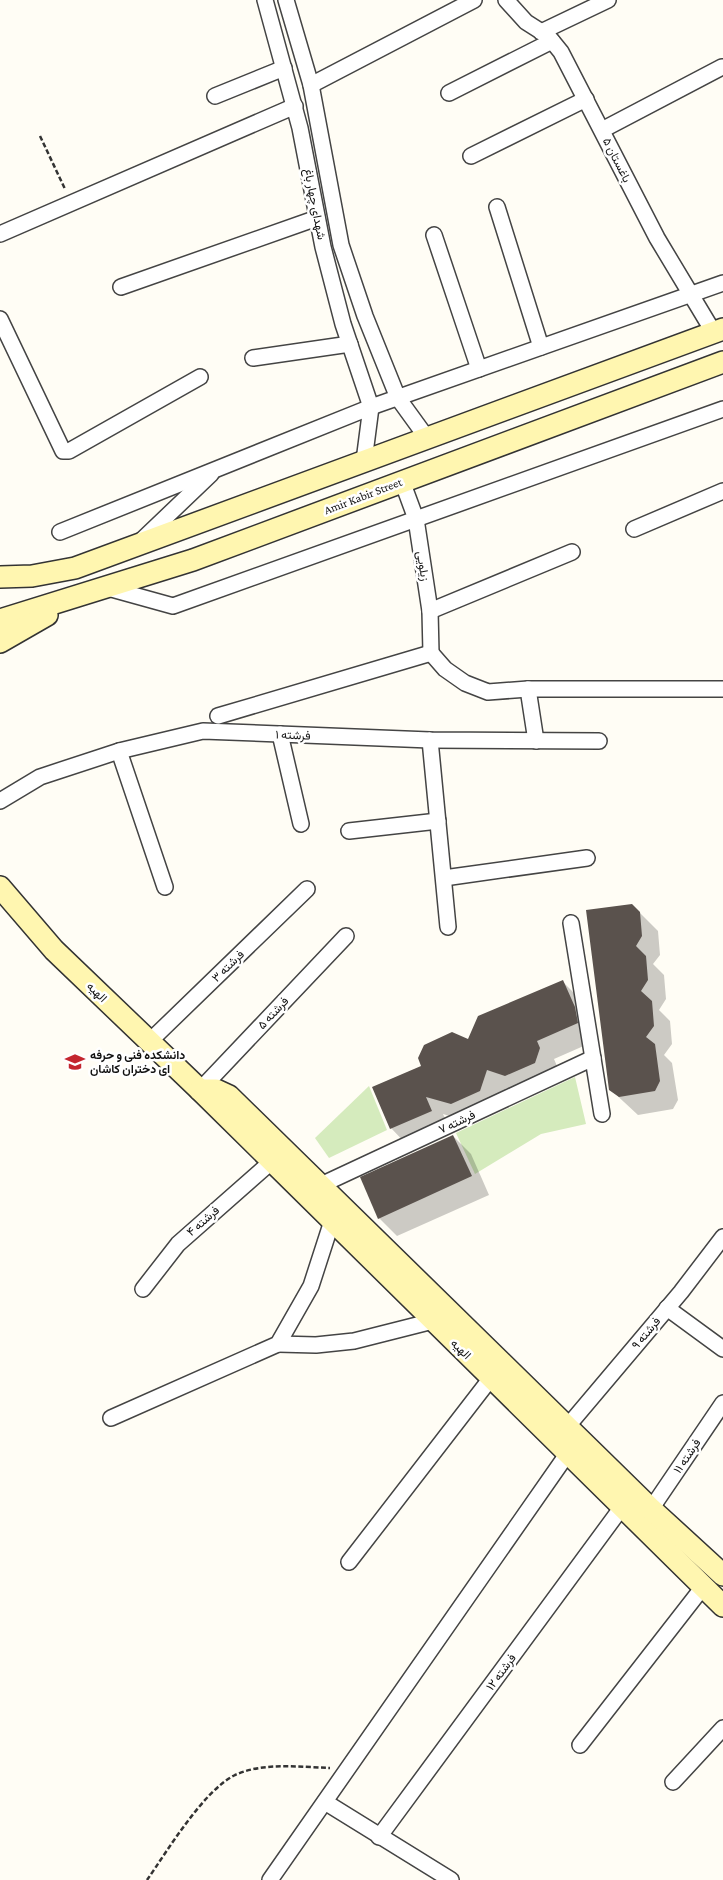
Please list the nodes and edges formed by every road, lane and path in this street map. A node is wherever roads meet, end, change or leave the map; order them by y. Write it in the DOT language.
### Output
graph roads {
  1 [pos="265,0"];
  2 [pos="286,0"];
  3 [pos="474,0"];
  4 [pos="506,0"];
  5 [pos="608,0"];
  6 [pos="546,36"];
  7 [pos="722,67"];
  8 [pos="284,68"];
  9 [pos="311,85"];
  10 [pos="449,93"];
  11 [pos="215,96"];
  12 [pos="586,99"];
  13 [pos="295,106"];
  14 [pos="602,130"];
  15 [pos="40,136"];
  16 [pos="471,156"];
  17 [pos="71,202"];
  18 [pos="497,207"];
  19 [pos="317,218"];
  20 [pos="0,234"];
  21 [pos="434,235"];
  22 [pos="723,283"];
  23 [pos="121,287"];
  24 [pos="692,295"];
  25 [pos="0,319"];
  26 [pos="718,331"];
  27 [pos="350,344"];
  28 [pos="541,347"];
  29 [pos="253,358"];
  30 [pos="723,362"];
  31 [pos="479,369"];
  32 [pos="200,377"];
  33 [pos="398,398"];
  34 [pos="371,407"];
  35 [pos="723,409"];
  36 [pos="427,438"];
  37 [pos="364,461"];
  38 [pos="216,469"];
  39 [pos="402,481"];
  40 [pos="723,491"];
  41 [pos="416,519"];
  42 [pos="634,529"];
  43 [pos="60,532"];
  44 [pos="137,545"];
  45 [pos="572,552"];
  46 [pos="0,577"];
  47 [pos="108,588"];
  48 [pos="76,598"];
  49 [pos="430,611"];
  50 [pos="0,620"];
  51 [pos="0,642"];
  52 [pos="431,653"];
  53 [pos="528,689"];
  54 [pos="723,689"];
  55 [pos="218,716"];
  56 [pos="280,734"];
  57 [pos="430,740"];
  58 [pos="536,741"];
  59 [pos="599,741"];
  60 [pos="118,751"];
  61 [pos="0,801"];
  62 [pos="438,822"];
  63 [pos="301,824"];
  64 [pos="349,831"];
  65 [pos="587,858"];
  66 [pos="444,878"];
  67 [pos="0,886"];
  68 [pos="165,887"];
  69 [pos="307,889"];
  70 [pos="571,923"];
  71 [pos="448,927"];
  72 [pos="346,936"];
  73 [pos="149,1042"];
  74 [pos="593,1058"];
  75 [pos="200,1090"];
  76 [pos="602,1114"];
  77 [pos="272,1162"];
  78 [pos="320,1185"];
  79 [pos="332,1222"];
  80 [pos="723,1237"];
  81 [pos="143,1289"];
  82 [pos="667,1308"];
  83 [pos="433,1321"];
  84 [pos="278,1344"];
  85 [pos="723,1349"];
  86 [pos="481,1355"];
  87 [pos="491,1378"];
  88 [pos="723,1403"];
  89 [pos="111,1418"];
  90 [pos="567,1427"];
  91 [pos="568,1453"];
  92 [pos="622,1507"];
  93 [pos="651,1510"];
  94 [pos="349,1562"];
  95 [pos="723,1575"];
  96 [pos="703,1587"];
  97 [pos="723,1606"];
  98 [pos="723,1728"];
  99 [pos="580,1746"];
  100 [pos="348,1768"];
  101 [pos="673,1782"];
  102 [pos="325,1802"];
  103 [pos="380,1837"];
  104 [pos="148,1880"];
  105 [pos="270,1880"];
  106 [pos="451,1880"];
  1 -- 8 [label="street, شهدای چهار باغ"];
  2 -- 9 [label="street, شهدای چهار باغ"];
  3 -- 9 [label="street"];
  4 -- 6 [label="street, باغستان ۵"];
  5 -- 6 [label="street"];
  6 -- 10 [label="street"];
  6 -- 12 [label="street, باغستان ۵"];
  7 -- 14 [label="street"];
  8 -- 11 [label="street"];
  8 -- 13 [label="street, شهدای چهار باغ"];
  9 -- 33 [label="street, شهدای چهار باغ"];
  12 -- 14 [label="street, باغستان ۵"];
  12 -- 16 [label="street"];
  13 -- 17 [label="street"];
  13 -- 19 [label="street, شهدای چهار باغ"];
  14 -- 24 [label="street, باغستان ۵"];
  15 -- 17 [label="path"];
  17 -- 20 [label="street"];
  18 -- 28 [label="street"];
  19 -- 23 [label="street"];
  19 -- 27 [label="street, شهدای چهار باغ"];
  21 -- 31 [label="street"];
  22 -- 24 [label="street"];
  24 -- 26 [label="street, باغستان ۵"];
  24 -- 28 [label="street"];
  25 -- 32 [label="street"];
  26 -- 36 [label="street"];
  27 -- 29 [label="street"];
  27 -- 34 [label="street, شهدای چهار باغ"];
  28 -- 31 [label="street"];
  30 -- 39 [label="street, Amir Kabir Street"];
  31 -- 33 [label="street"];
  33 -- 34 [label="street"];
  33 -- 36 [label="street, شهدای چهار باغ"];
  34 -- 37 [label="street"];
  34 -- 38 [label="street"];
  35 -- 41 [label="street"];
  36 -- 37 [label="street"];
  37 -- 44 [label="street"];
  38 -- 43 [label="street"];
  38 -- 44 [label="street"];
  39 -- 41 [label="street, زیلویی"];
  39 -- 47 [label="street, Amir Kabir Street"];
  40 -- 42 [label="street"];
  41 -- 47 [label="street"];
  41 -- 49 [label="street, زیلویی"];
  44 -- 46 [label="street"];
  45 -- 49 [label="street"];
  47 -- 48 [label="street, Amir Kabir Street"];
  48 -- 50 [label="street, Amir Kabir Street"];
  48 -- 51 [label="street"];
  49 -- 52 [label="street, زیلویی"];
  52 -- 53 [label="street"];
  52 -- 55 [label="street"];
  53 -- 54 [label="street"];
  53 -- 58 [label="street"];
  56 -- 57 [label="street, فرشته ۱"];
  56 -- 60 [label="street, فرشته ۱"];
  56 -- 63 [label="street"];
  57 -- 58 [label="street, فرشته ۱"];
  57 -- 62 [label="street"];
  58 -- 59 [label="street, فرشته ۱"];
  60 -- 61 [label="street, فرشته ۱"];
  60 -- 68 [label="street"];
  62 -- 64 [label="street"];
  62 -- 66 [label="street"];
  65 -- 66 [label="street"];
  66 -- 71 [label="street"];
  67 -- 73 [label="street, الهیه"];
  69 -- 73 [label="street, فرشته ۳"];
  70 -- 74 [label="street"];
  72 -- 75 [label="street, فرشته ۵"];
  73 -- 75 [label="street, الهیه"];
  74 -- 76 [label="street"];
  74 -- 78 [label="street, فرشته ۷"];
  75 -- 77 [label="street, الهیه"];
  75 -- 78 [label="street, الهیه"];
  77 -- 79 [label="street, الهیه"];
  77 -- 81 [label="street, فرشته ۴"];
  78 -- 86 [label="street, الهیه"];
  79 -- 83 [label="street, الهیه"];
  79 -- 84 [label="street"];
  80 -- 82 [label="street, فرشته ۹"];
  82 -- 85 [label="street"];
  82 -- 90 [label="street, فرشته ۹"];
  83 -- 84 [label="street"];
  83 -- 86 [label="street, الهیه"];
  84 -- 89 [label="street"];
  86 -- 87 [label="street, الهیه"];
  86 -- 90 [label="street, الهیه"];
  87 -- 91 [label="street, الهیه"];
  87 -- 94 [label="street"];
  88 -- 93 [label="street, فرشته ۱۱"];
  90 -- 93 [label="street, الهیه"];
  91 -- 92 [label="street, الهیه"];
  91 -- 100 [label="street"];
  92 -- 96 [label="street, الهیه"];
  92 -- 103 [label="street, فرشته ۱۲"];
  93 -- 95 [label="street, الهیه"];
  96 -- 97 [label="street, الهیه"];
  96 -- 99 [label="street"];
  98 -- 101 [label="street"];
  100 -- 102 [label="street"];
  100 -- 104 [label="path"];
  102 -- 103 [label="street"];
  102 -- 105 [label="street"];
  103 -- 106 [label="street"];
}
